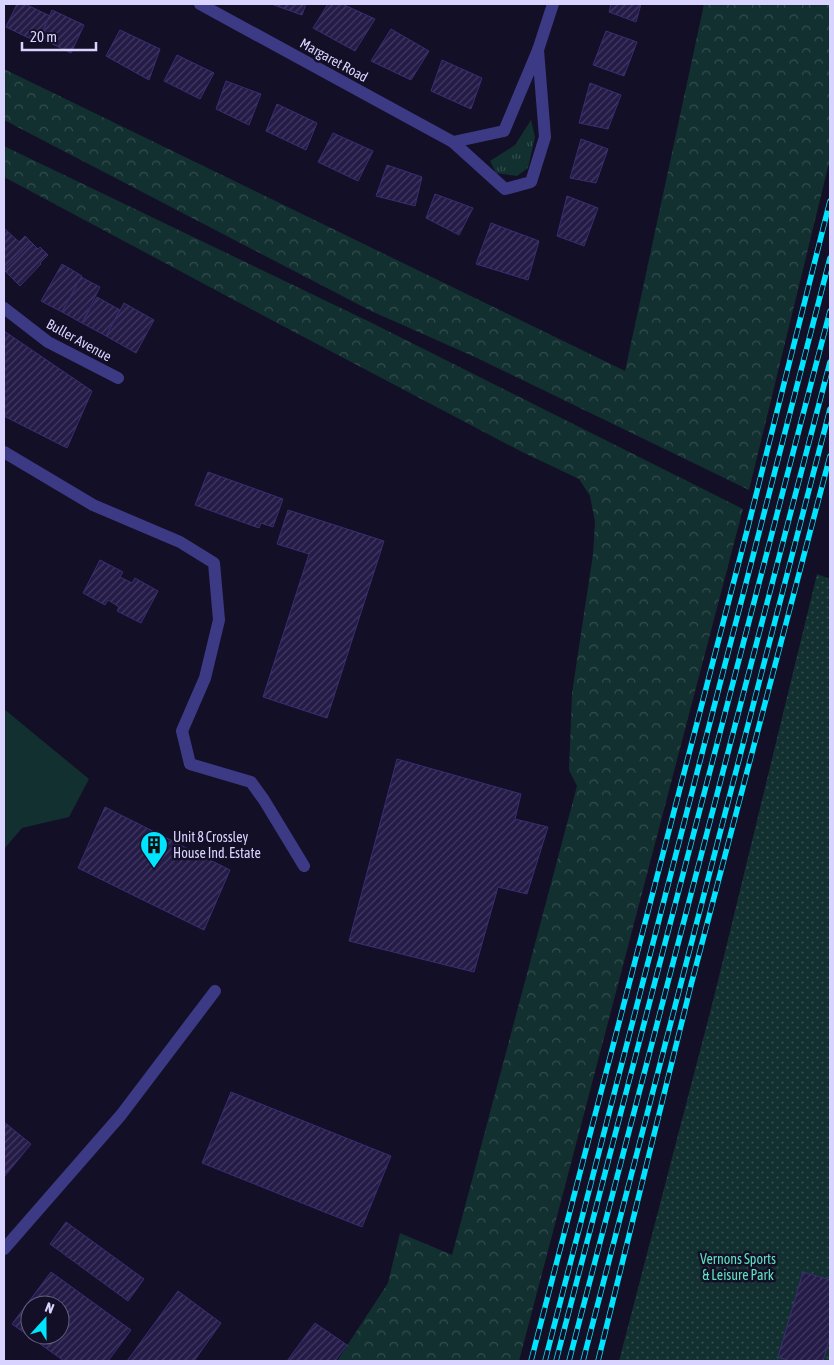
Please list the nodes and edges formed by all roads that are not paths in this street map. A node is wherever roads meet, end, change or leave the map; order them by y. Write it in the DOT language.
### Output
graph roads {
  1 [pos="200,4"];
  2 [pos="553,4"];
  3 [pos="538,50"];
  4 [pos="453,142"];
  5 [pos="4,308"];
  6 [pos="118,378"];
  7 [pos="4,452"];
  8 [pos="304,866"];
  9 [pos="215,991"];
  10 [pos="4,1248"];
  1 -- 4 [label="street, Margaret Road"];
  2 -- 3 [label="street, Margaret Road"];
  3 -- 4 [label="street, Margaret Road"];
  3 -- 4 [label="street, Margaret Road"];
  5 -- 6 [label="street, Buller Avenue"];
  7 -- 8 [label="street"];
  9 -- 10 [label="street"];
}
